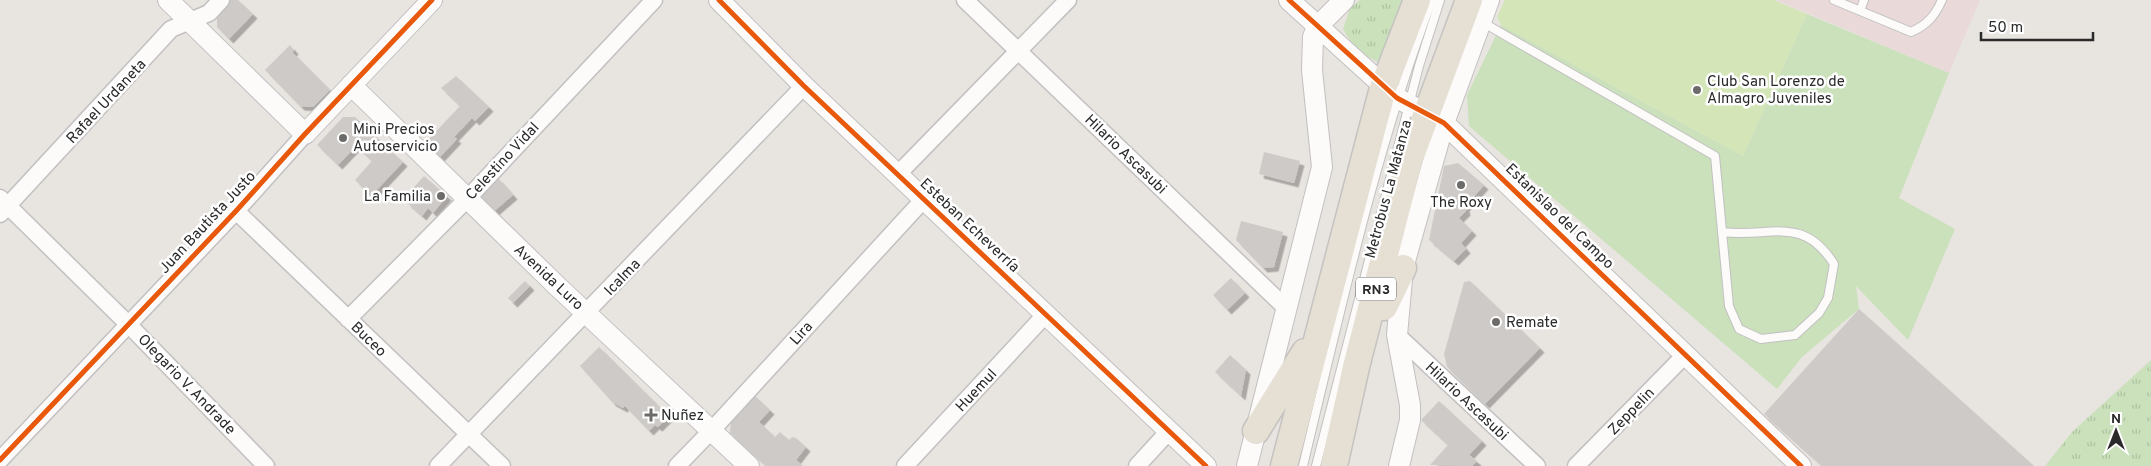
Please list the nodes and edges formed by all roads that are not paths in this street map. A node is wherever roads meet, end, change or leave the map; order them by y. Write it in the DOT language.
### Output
graph roads {
  1 [pos="168,0"];
  2 [pos="221,0"];
  3 [pos="432,0"];
  4 [pos="654,0"];
  5 [pos="719,0"];
  6 [pos="965,0"];
  7 [pos="1068,0"];
  8 [pos="1289,0"];
  9 [pos="1344,0"];
  10 [pos="1417,0"];
  11 [pos="1432,0"];
  12 [pos="1440,0"];
  13 [pos="1489,0"];
  14 [pos="1834,0"];
  15 [pos="1864,0"];
  16 [pos="1942,0"];
  17 [pos="1475,10"];
  18 [pos="1860,11"];
  19 [pos="191,22"];
  20 [pos="1317,27"];
  21 [pos="1019,52"];
  22 [pos="351,85"];
  23 [pos="804,86"];
  24 [pos="1412,105"];
  25 [pos="304,134"];
  26 [pos="898,174"];
  27 [pos="468,198"];
  28 [pos="924,199"];
  29 [pos="3,206"];
  30 [pos="236,211"];
  31 [pos="1722,232"];
  32 [pos="1403,268"];
  33 [pos="1287,309"];
  34 [pos="588,313"];
  35 [pos="1046,314"];
  36 [pos="348,319"];
  37 [pos="128,324"];
  38 [pos="1319,330"];
  39 [pos="1397,335"];
  40 [pos="1685,355"];
  41 [pos="1356,367"];
  42 [pos="712,430"];
  43 [pos="1169,431"];
  44 [pos="1256,431"];
  45 [pos="468,434"];
  46 [pos="0,460"];
  47 [pos="266,466"];
  48 [pos="438,466"];
  49 [pos="502,466"];
  50 [pos="676,466"];
  51 [pos="749,466"];
  52 [pos="905,466"];
  53 [pos="1137,466"];
  54 [pos="1206,466"];
  55 [pos="1247,466"];
  56 [pos="1284,466"];
  57 [pos="1303,466"];
  58 [pos="1316,466"];
  59 [pos="1334,466"];
  60 [pos="1400,466"];
  61 [pos="1537,466"];
  62 [pos="1576,466"];
  63 [pos="1802,466"];
  1 -- 19 [label="street"];
  2 -- 19 [label="street, Rafael Urdaneta"];
  3 -- 22 [label="street, Juan Bautista Justo"];
  4 -- 27 [label="street, Celestino Vidal"];
  5 -- 23 [label="street, Esteban Echeverría"];
  6 -- 21 [label="street, Hilario Ascasubi"];
  7 -- 21 [label="street"];
  8 -- 20 [label="street, Estanislao del Campo"];
  9 -- 20 [label="street"];
  10 -- 24 [label="highway, RN3"];
  11 -- 24 [label="lane, Metrobus La Matanza"];
  12 -- 24 [label="lane, Metrobus La Matanza"];
  13 -- 17 [label="street"];
  14 -- 18 [label="lane"];
  15 -- 18 [label="lane"];
  16 -- 18 [label="lane"];
  17 -- 24 [label="highway, RN3"];
  17 -- 31 [label="lane"];
  19 -- 25 [label="street"];
  19 -- 29 [label="street, Rafael Urdaneta"];
  20 -- 24 [label="street, Estanislao del Campo"];
  20 -- 33 [label="street"];
  21 -- 26 [label="street"];
  21 -- 33 [label="street, Hilario Ascasubi"];
  22 -- 25 [label="street, Juan Bautista Justo"];
  22 -- 27 [label="street, Avenida Luro"];
  23 -- 26 [label="street, Esteban Echeverría"];
  23 -- 34 [label="street, Icalma"];
  24 -- 32 [label="street"];
  24 -- 38 [label="highway, RN3"];
  24 -- 40 [label="street, Estanislao del Campo"];
  24 -- 41 [label="highway, RN3"];
  24 -- 57 [label="lane, Metrobus La Matanza"];
  24 -- 58 [label="lane, Metrobus La Matanza"];
  25 -- 30 [label="street, Juan Bautista Justo"];
  26 -- 28 [label="street, Esteban Echeverría"];
  27 -- 34 [label="street, Avenida Luro"];
  27 -- 36 [label="street, Celestino Vidal"];
  28 -- 35 [label="street, Esteban Echeverría"];
  28 -- 42 [label="street, Lira"];
  29 -- 37 [label="street, Olegario V. Andrade"];
  30 -- 36 [label="street, Buceo"];
  30 -- 37 [label="street, Juan Bautista Justo"];
  31 -- 31 [label="lane"];
  32 -- 39 [label="street"];
  32 -- 41 [label="highway"];
  33 -- 44 [label="street"];
  34 -- 42 [label="street, Avenida Luro"];
  34 -- 45 [label="street, Icalma"];
  35 -- 43 [label="street, Esteban Echeverría"];
  35 -- 52 [label="street, Huemul"];
  36 -- 45 [label="street, Buceo"];
  37 -- 46 [label="street, Juan Bautista Justo"];
  37 -- 47 [label="street, Olegario V. Andrade"];
  38 -- 44 [label="highway"];
  38 -- 56 [label="highway, RN3"];
  39 -- 60 [label="street"];
  39 -- 61 [label="street, Hilario Ascasubi"];
  40 -- 62 [label="street, Zeppelin"];
  40 -- 63 [label="street, Estanislao del Campo"];
  41 -- 59 [label="highway, RN3"];
  42 -- 50 [label="street, Lira"];
  42 -- 51 [label="street, Avenida Luro"];
  43 -- 53 [label="street"];
  43 -- 54 [label="street, Esteban Echeverría"];
  44 -- 55 [label="street"];
  45 -- 48 [label="street, Icalma"];
  45 -- 49 [label="street, Buceo"];
}
